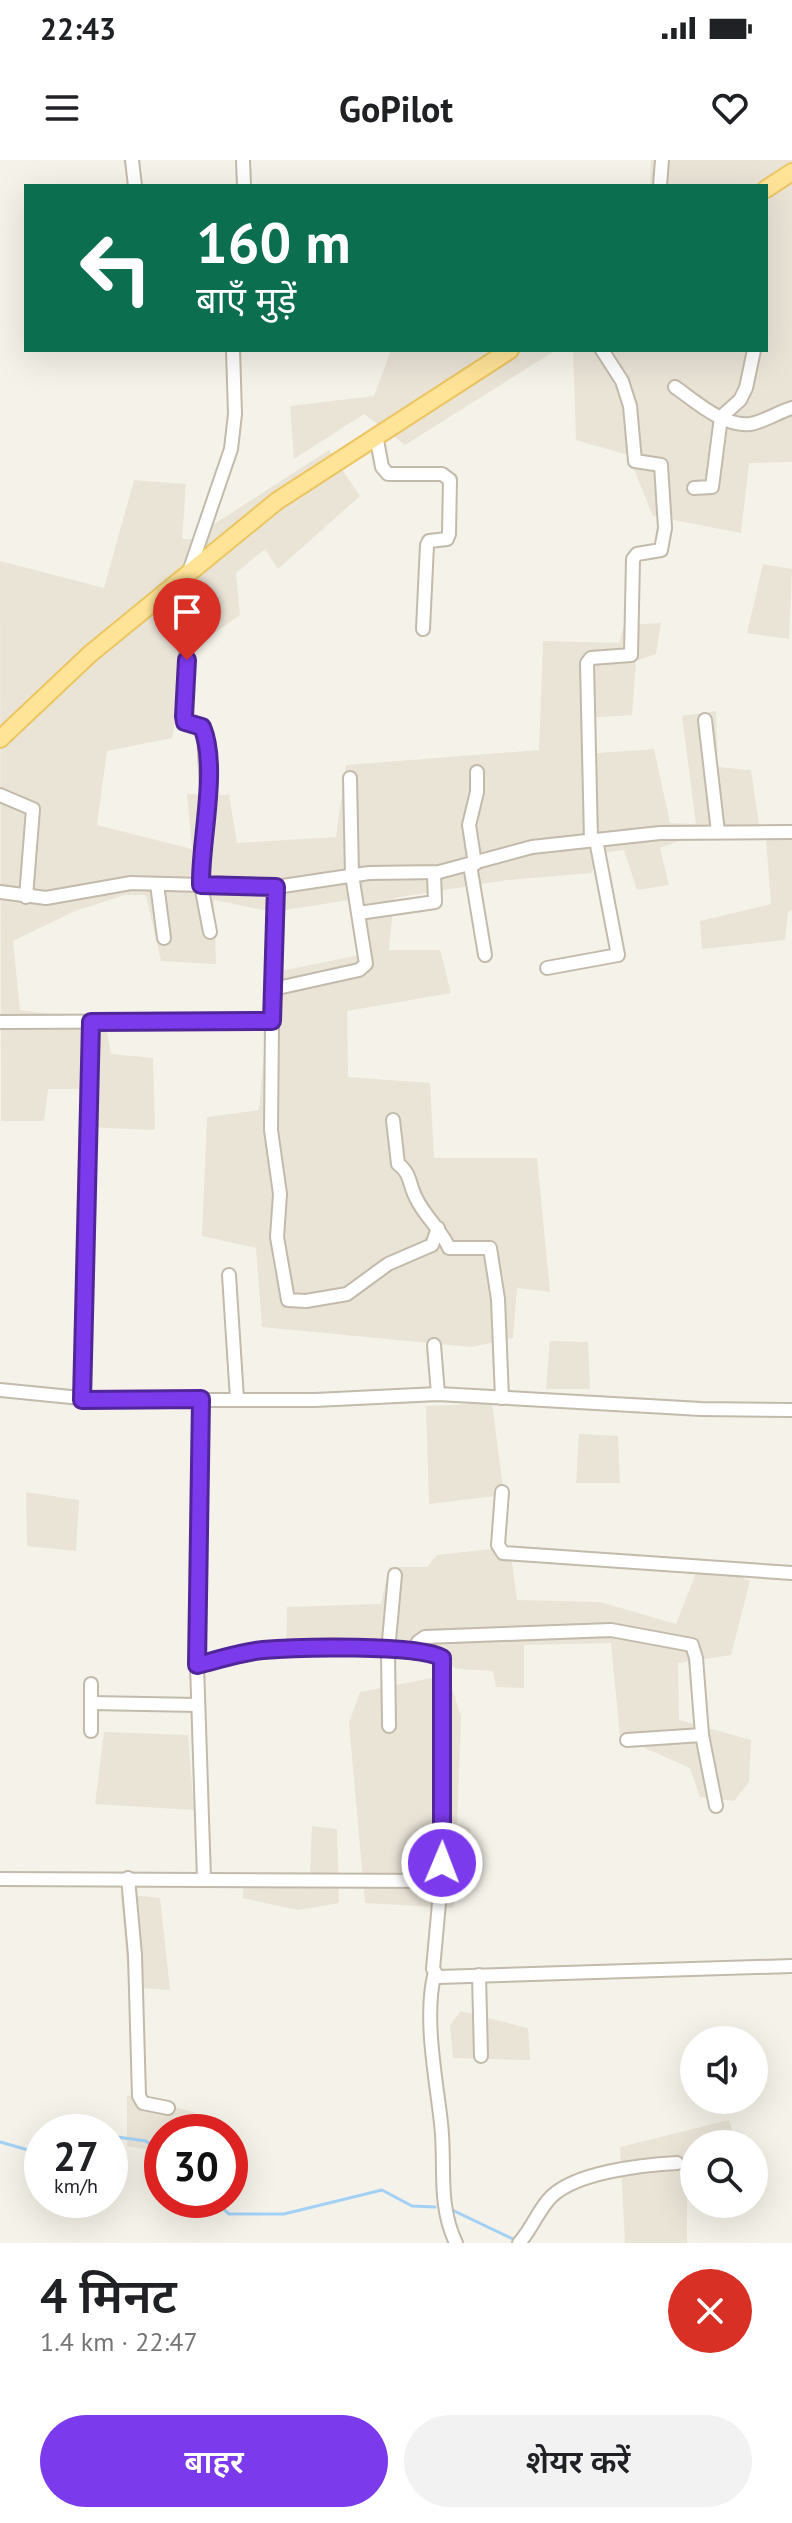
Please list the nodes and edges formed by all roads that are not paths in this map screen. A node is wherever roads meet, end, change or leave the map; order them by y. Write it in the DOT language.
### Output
graph roads {
  1 [pos="132,160"];
  2 [pos="243,160"];
  3 [pos="662,160"];
  4 [pos="792,172"];
  5 [pos="135,184"];
  6 [pos="244,184"];
  7 [pos="660,184"];
  8 [pos="768,188"];
  9 [pos="233,352"];
  10 [pos="507,352"];
  11 [pos="603,352"];
  12 [pos="754,352"];
  13 [pos="675,387"];
  14 [pos="792,408"];
  15 [pos="721,417"];
  16 [pos="376,435"];
  17 [pos="694,488"];
  18 [pos="190,569"];
  19 [pos="161,594"];
  20 [pos="423,629"];
  21 [pos="705,720"];
  22 [pos="0,739"];
  23 [pos="477,772"];
  24 [pos="350,778"];
  25 [pos="0,795"];
  26 [pos="718,832"];
  27 [pos="792,832"];
  28 [pos="594,840"];
  29 [pos="472,864"];
  30 [pos="434,873"];
  31 [pos="352,875"];
  32 [pos="157,884"];
  33 [pos="201,885"];
  34 [pos="276,887"];
  35 [pos="0,892"];
  36 [pos="26,897"];
  37 [pos="359,913"];
  38 [pos="210,932"];
  39 [pos="164,938"];
  40 [pos="485,955"];
  41 [pos="547,968"];
  42 [pos="273,989"];
  43 [pos="272,1021"];
  44 [pos="0,1022"];
  45 [pos="91,1022"];
  46 [pos="393,1120"];
  47 [pos="438,1228"];
  48 [pos="229,1275"];
  49 [pos="434,1345"];
  50 [pos="0,1390"];
  51 [pos="438,1394"];
  52 [pos="502,1398"];
  53 [pos="201,1399"];
  54 [pos="237,1399"];
  55 [pos="82,1400"];
  56 [pos="792,1410"];
  57 [pos="502,1492"];
  58 [pos="792,1573"];
  59 [pos="395,1575"];
  60 [pos="388,1651"];
  61 [pos="416,1653"];
  62 [pos="197,1665"];
  63 [pos="91,1684"];
  64 [pos="91,1703"];
  65 [pos="198,1705"];
  66 [pos="389,1726"];
  67 [pos="91,1731"];
  68 [pos="702,1735"];
  69 [pos="627,1740"];
  70 [pos="716,1806"];
  71 [pos="128,1878"];
  72 [pos="0,1879"];
  73 [pos="204,1879"];
  74 [pos="441,1881"];
  75 [pos="792,1966"];
  76 [pos="479,1975"];
  77 [pos="434,1976"];
  78 [pos="481,2056"];
  79 [pos="168,2108"];
  80 [pos="677,2163"];
  81 [pos="456,2243"];
  82 [pos="519,2243"];
  1 -- 5 [label="street"];
  2 -- 6 [label="street"];
  3 -- 7 [label="street"];
  4 -- 8 [label="main road"];
  9 -- 18 [label="street"];
  10 -- 16 [label="main road"];
  11 -- 28 [label="street"];
  12 -- 15 [label="street"];
  13 -- 15 [label="street"];
  14 -- 15 [label="street"];
  15 -- 17 [label="street"];
  16 -- 18 [label="main road"];
  16 -- 20 [label="street"];
  18 -- 19 [label="main road"];
  19 -- 22 [label="main road"];
  19 -- 33 [label="street"];
  21 -- 26 [label="street"];
  23 -- 29 [label="street"];
  24 -- 31 [label="street"];
  25 -- 36 [label="street"];
  26 -- 27 [label="street"];
  26 -- 28 [label="street"];
  28 -- 29 [label="street"];
  28 -- 41 [label="street"];
  29 -- 30 [label="street"];
  29 -- 40 [label="street"];
  30 -- 31 [label="street"];
  30 -- 37 [label="street"];
  31 -- 34 [label="street"];
  31 -- 37 [label="street"];
  32 -- 33 [label="street"];
  32 -- 36 [label="street"];
  32 -- 39 [label="street"];
  33 -- 34 [label="street"];
  33 -- 38 [label="street"];
  34 -- 42 [label="street"];
  35 -- 36 [label="street"];
  37 -- 42 [label="street"];
  42 -- 43 [label="street"];
  43 -- 45 [label="street"];
  43 -- 47 [label="street"];
  44 -- 45 [label="street"];
  45 -- 55 [label="street"];
  46 -- 47 [label="street"];
  47 -- 52 [label="street"];
  48 -- 54 [label="street"];
  49 -- 51 [label="street"];
  50 -- 55 [label="street"];
  51 -- 52 [label="street"];
  51 -- 54 [label="street"];
  52 -- 56 [label="street"];
  53 -- 54 [label="street"];
  53 -- 55 [label="street"];
  53 -- 62 [label="street"];
  57 -- 58 [label="street"];
  59 -- 60 [label="street"];
  60 -- 61 [label="street"];
  60 -- 62 [label="street"];
  60 -- 66 [label="street"];
  61 -- 68 [label="street"];
  61 -- 74 [label="street"];
  62 -- 65 [label="street"];
  63 -- 64 [label="street"];
  64 -- 65 [label="street"];
  64 -- 67 [label="street"];
  65 -- 73 [label="street"];
  68 -- 69 [label="street"];
  68 -- 70 [label="street"];
  71 -- 72 [label="street"];
  71 -- 73 [label="street"];
  71 -- 79 [label="street"];
  73 -- 74 [label="street"];
  74 -- 77 [label="street"];
  75 -- 76 [label="street"];
  76 -- 77 [label="street"];
  76 -- 78 [label="street"];
  77 -- 81 [label="street"];
  80 -- 82 [label="street"];
}
